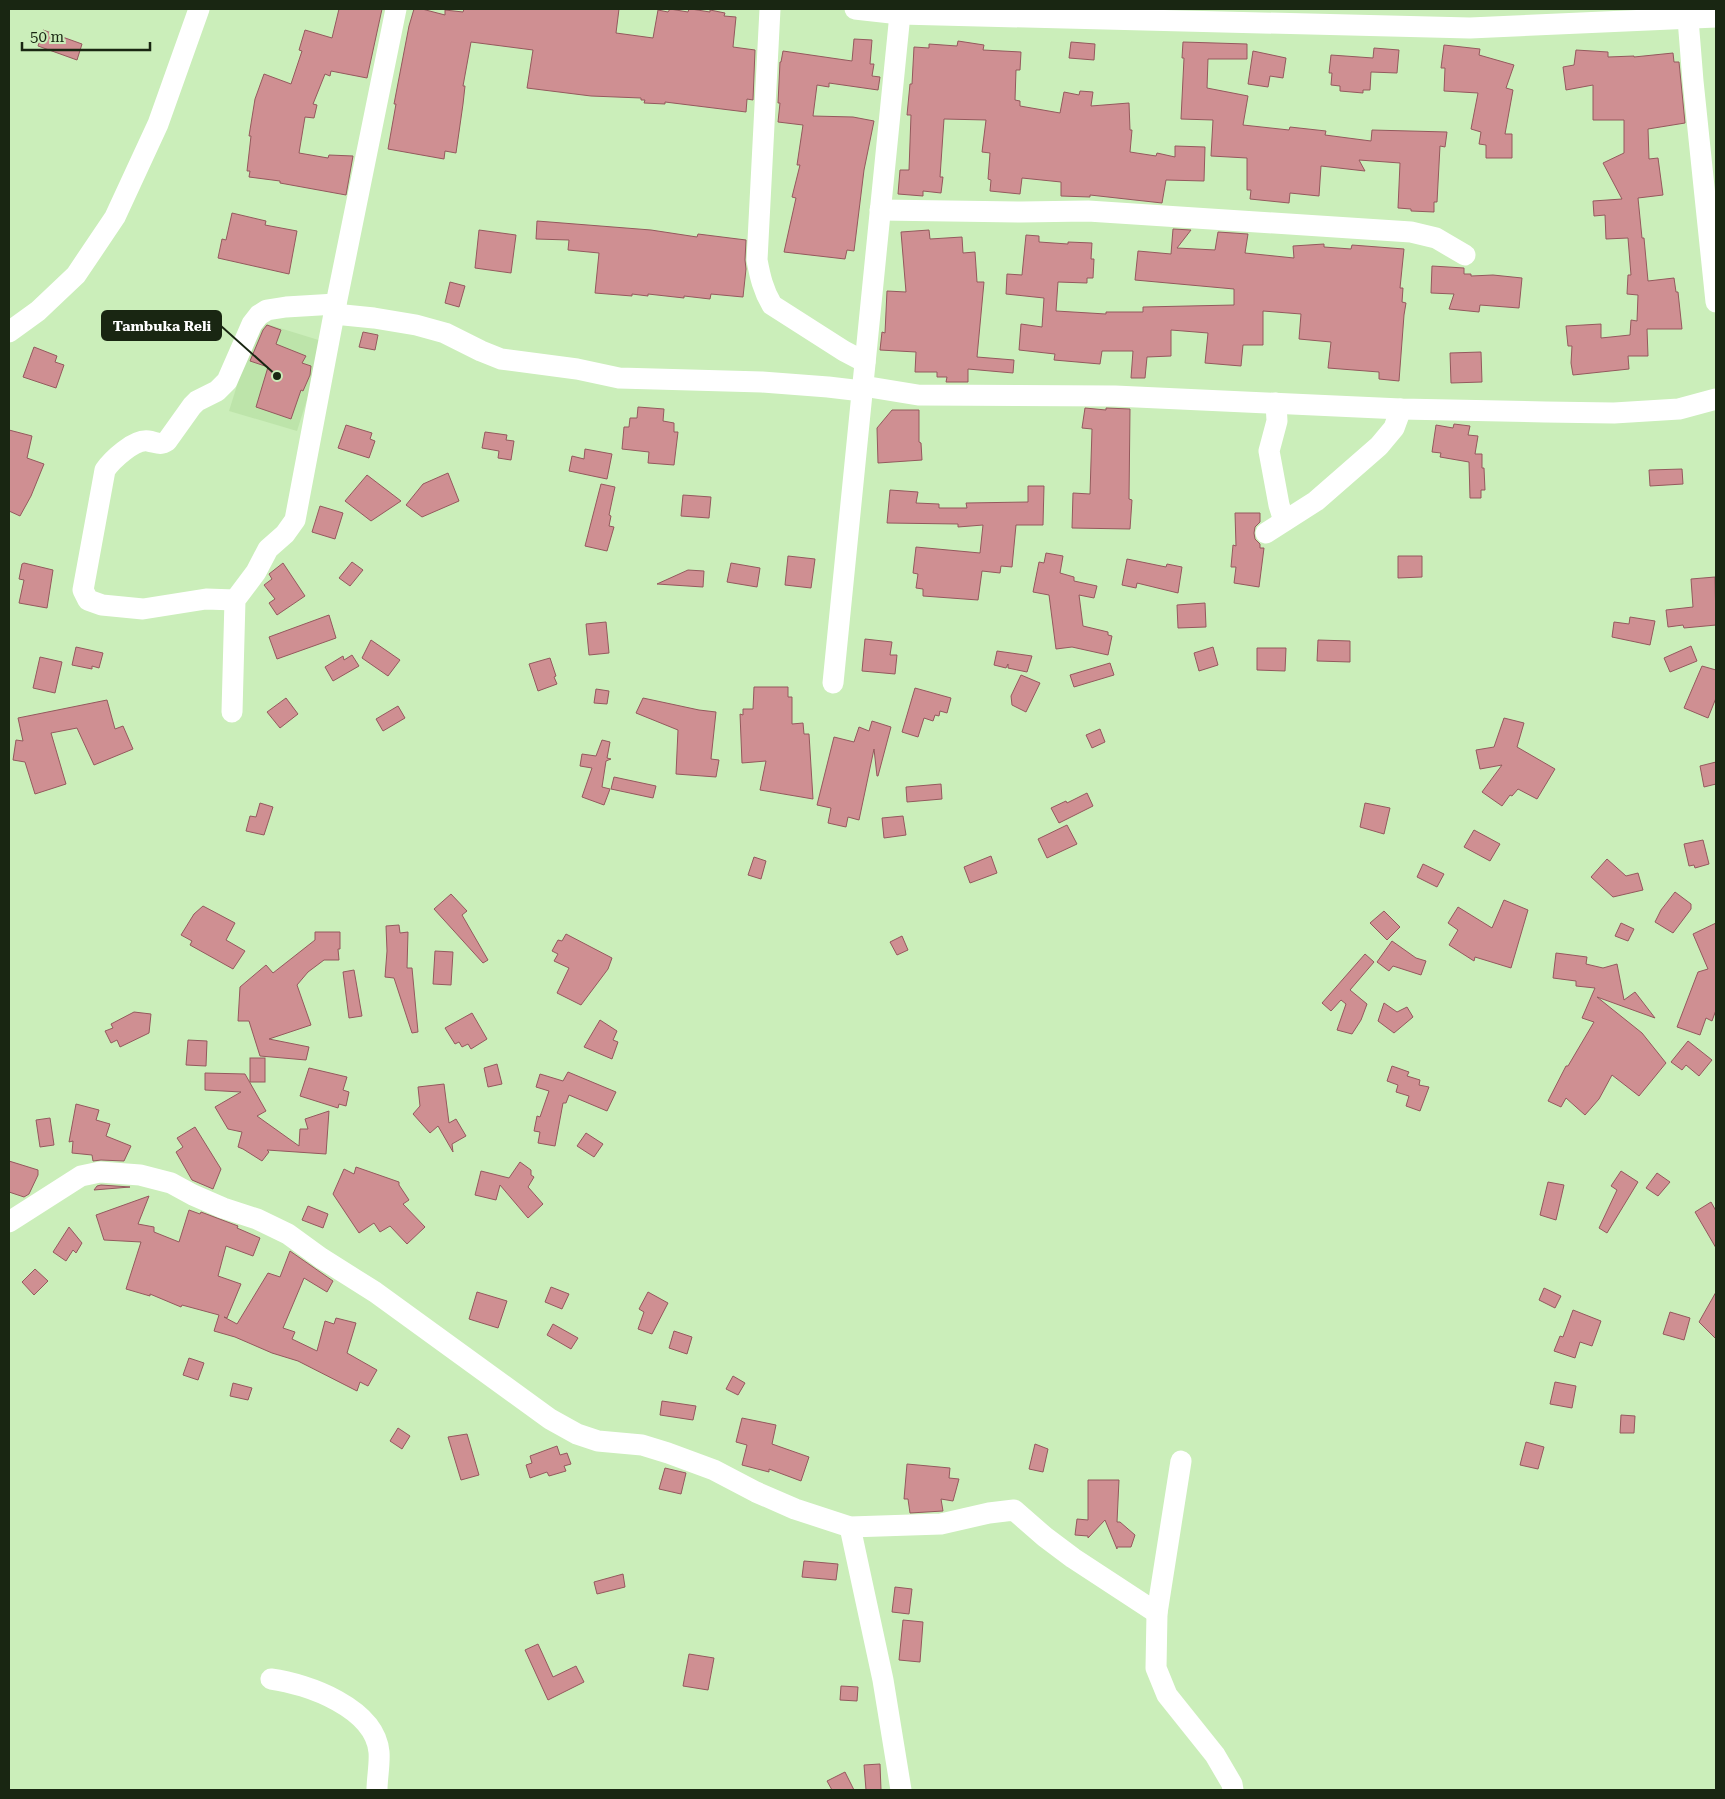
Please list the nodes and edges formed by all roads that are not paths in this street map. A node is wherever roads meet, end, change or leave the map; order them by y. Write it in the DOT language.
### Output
graph roads {
  1 [pos="199,9"];
  2 [pos="396,9"];
  3 [pos="770,9"];
  4 [pos="855,9"];
  5 [pos="900,14"];
  6 [pos="1716,17"];
  7 [pos="1688,19"];
  8 [pos="880,210"];
  9 [pos="1465,255"];
  10 [pos="1716,302"];
  11 [pos="335,309"];
  12 [pos="9,332"];
  13 [pos="865,362"];
  14 [pos="862,389"];
  15 [pos="1716,399"];
  16 [pos="1276,403"];
  17 [pos="1401,409"];
  18 [pos="1284,521"];
  19 [pos="1266,533"];
  20 [pos="235,600"];
  21 [pos="833,683"];
  22 [pos="232,712"];
  23 [pos="9,1222"];
  24 [pos="1181,1461"];
  25 [pos="850,1527"];
  26 [pos="1157,1613"];
  27 [pos="271,1679"];
  28 [pos="377,1790"];
  29 [pos="902,1790"];
  30 [pos="1233,1790"];
  1 -- 12 [label="street"];
  2 -- 11 [label="street"];
  3 -- 13 [label="street"];
  4 -- 5 [label="street"];
  5 -- 7 [label="street"];
  5 -- 8 [label="street"];
  6 -- 7 [label="street"];
  7 -- 10 [label="street"];
  8 -- 9 [label="street"];
  8 -- 13 [label="street"];
  11 -- 14 [label="street"];
  11 -- 20 [label="street"];
  11 -- 20 [label="street"];
  13 -- 14 [label="street"];
  14 -- 16 [label="street"];
  14 -- 21 [label="street"];
  15 -- 17 [label="street"];
  16 -- 17 [label="street"];
  16 -- 18 [label="street"];
  17 -- 18 [label="street"];
  18 -- 19 [label="street"];
  20 -- 22 [label="street"];
  23 -- 25 [label="street"];
  24 -- 26 [label="street"];
  25 -- 26 [label="street"];
  25 -- 29 [label="street"];
  26 -- 30 [label="street"];
  27 -- 28 [label="street"];
}
